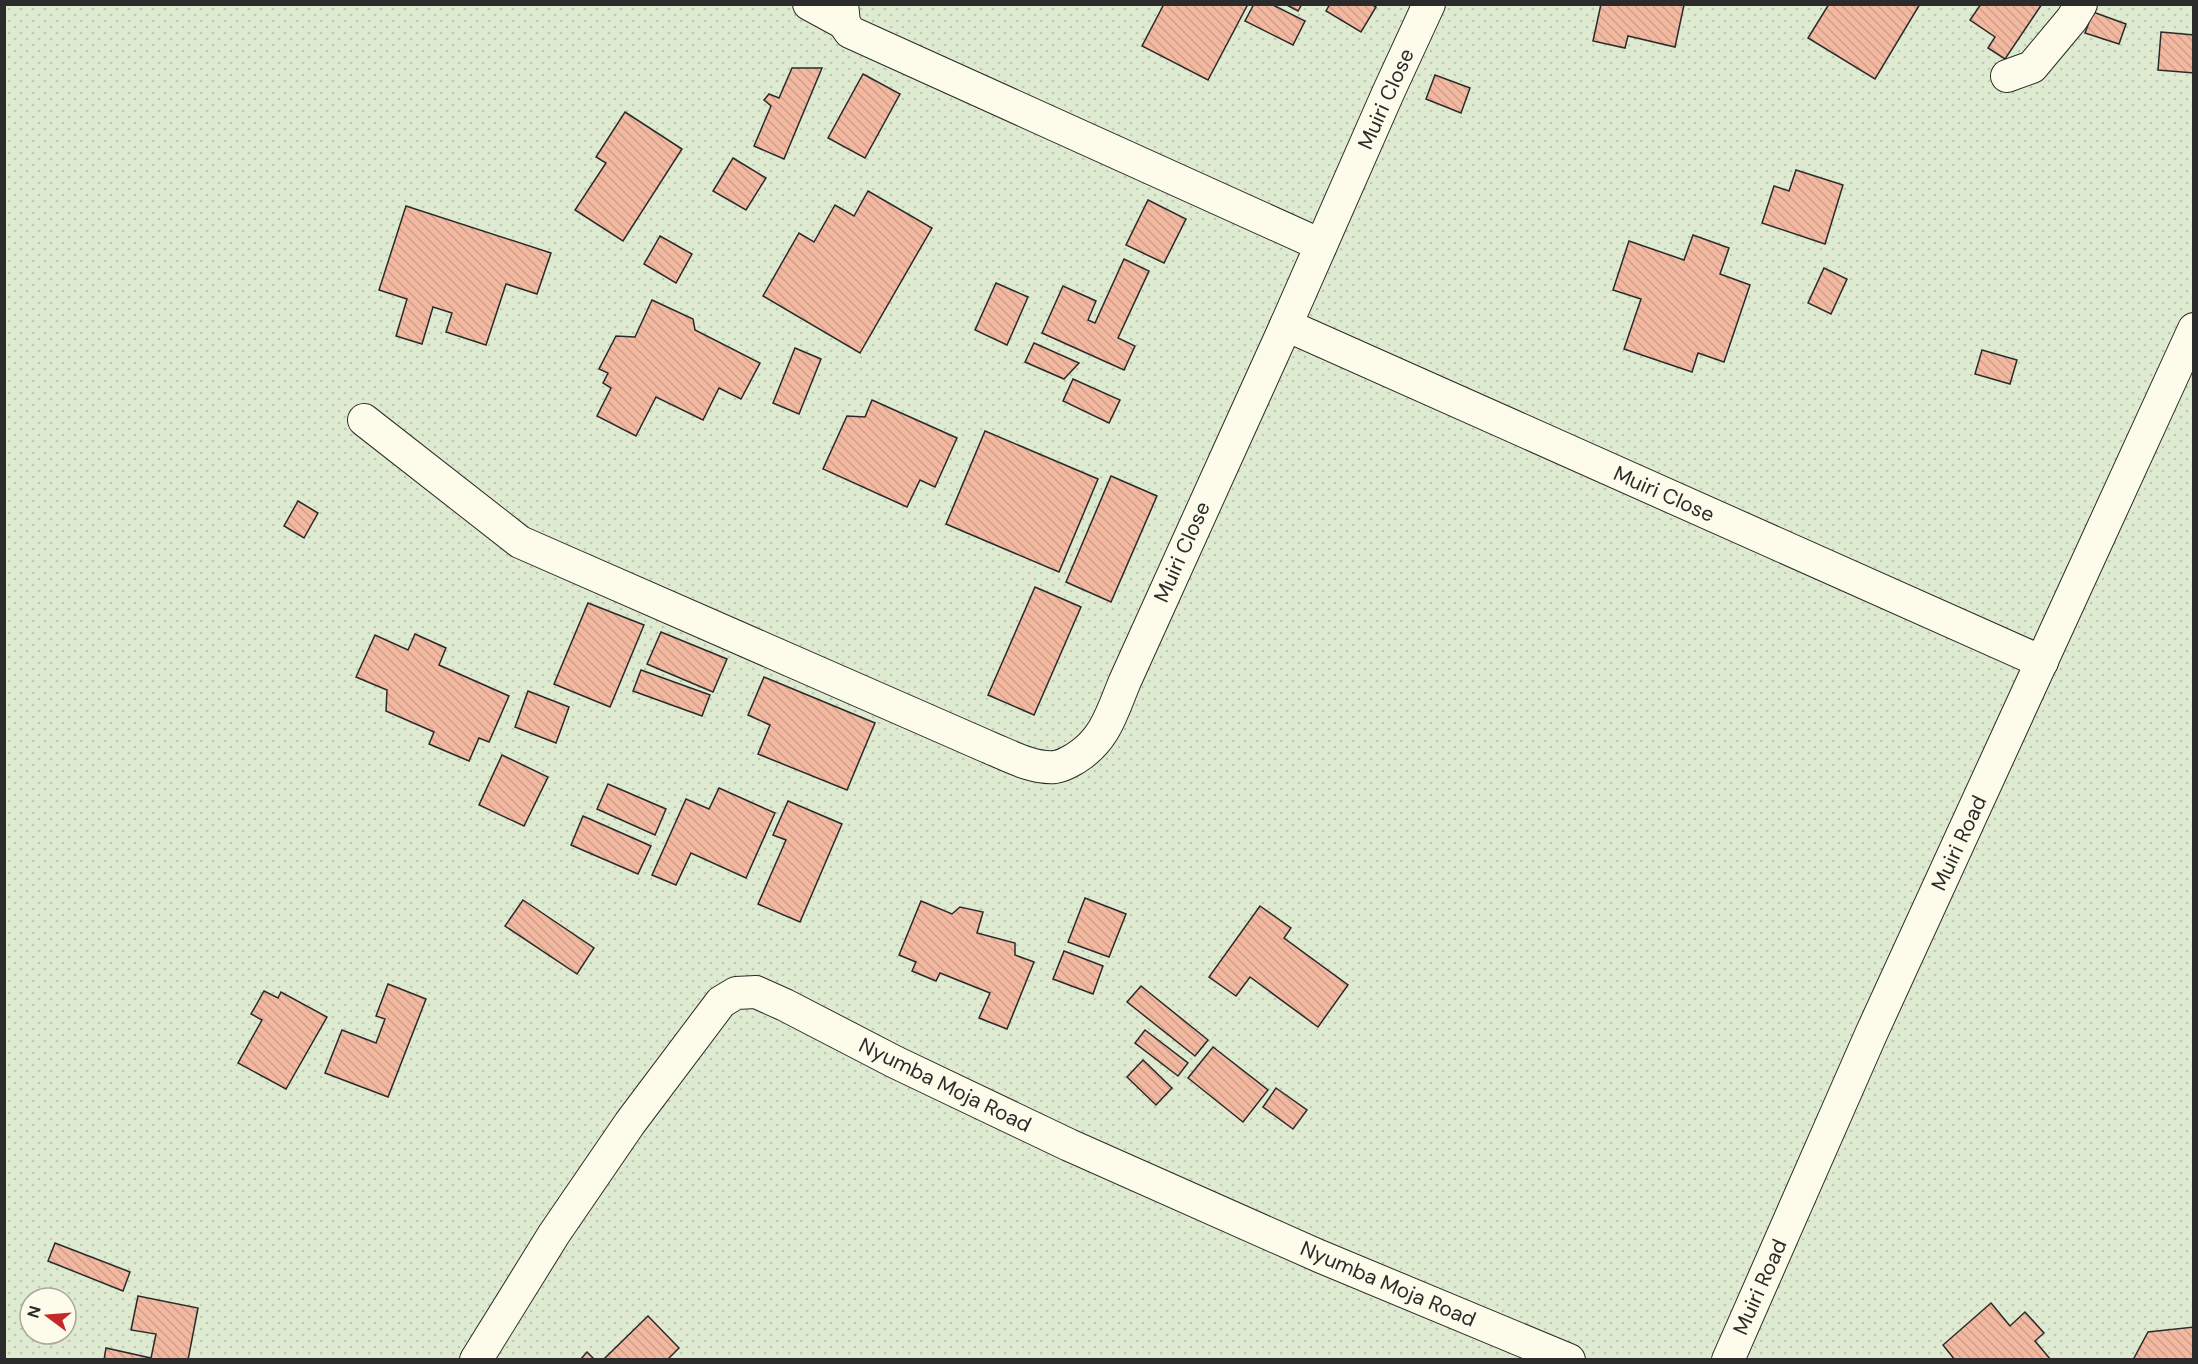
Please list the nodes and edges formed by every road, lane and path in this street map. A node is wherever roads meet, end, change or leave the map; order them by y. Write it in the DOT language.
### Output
graph roads {
  1 [pos="809,4"];
  2 [pos="1429,4"];
  3 [pos="2081,4"];
  4 [pos="843,14"];
  5 [pos="2007,76"];
  6 [pos="1321,245"];
  7 [pos="1286,325"];
  8 [pos="2193,329"];
  9 [pos="364,420"];
  10 [pos="2043,662"];
  11 [pos="476,1359"];
  12 [pos="1569,1359"];
  13 [pos="1728,1359"];
  1 -- 4 [label="street"];
  2 -- 6 [label="street, Muiri Close"];
  3 -- 5 [label="street"];
  4 -- 6 [label="street"];
  6 -- 7 [label="street, Muiri Close"];
  7 -- 9 [label="street, Muiri Close"];
  7 -- 10 [label="street, Muiri Close"];
  8 -- 10 [label="street, Muiri Road"];
  10 -- 13 [label="street, Muiri Road"];
  11 -- 12 [label="street, Nyumba Moja Road"];
}
